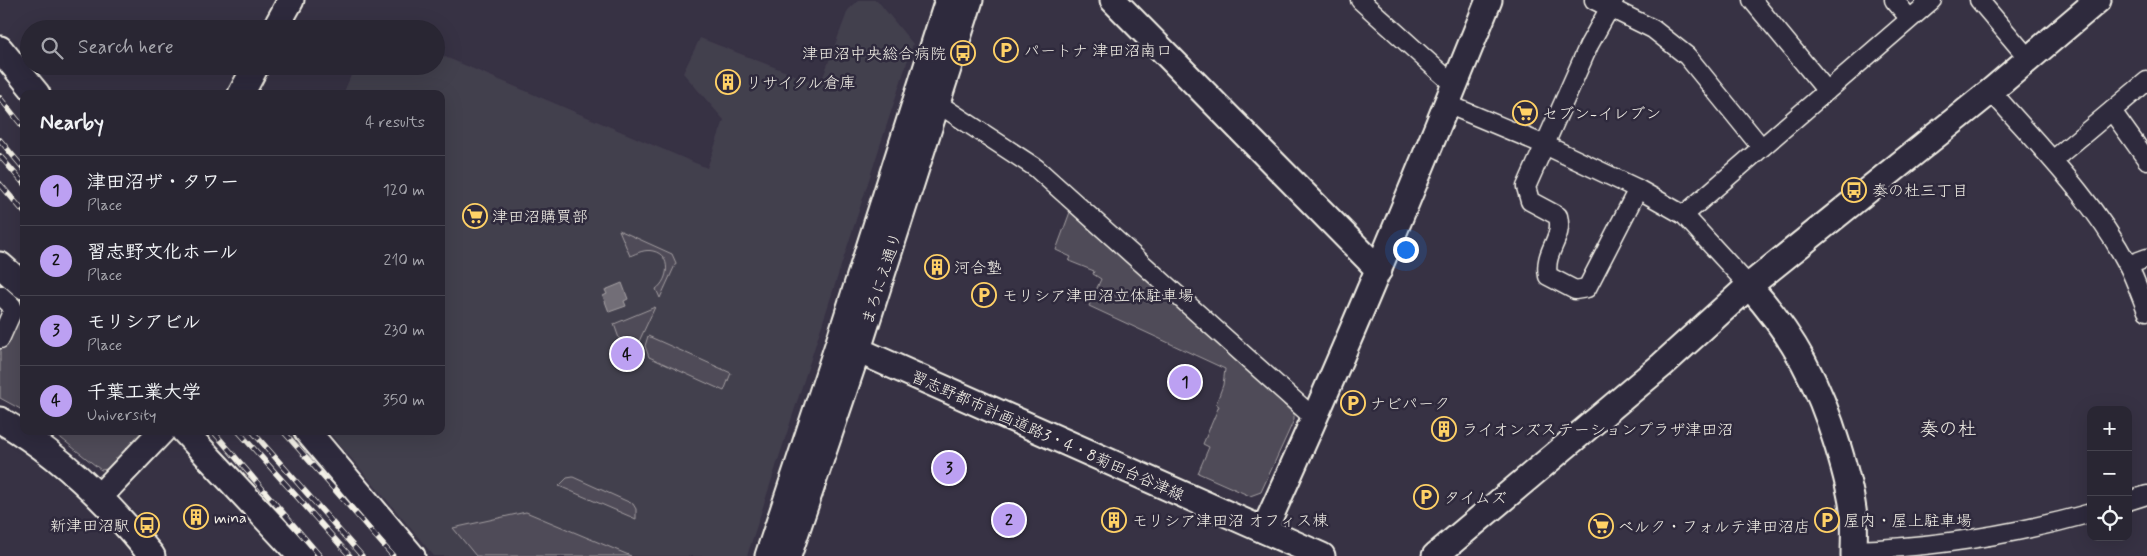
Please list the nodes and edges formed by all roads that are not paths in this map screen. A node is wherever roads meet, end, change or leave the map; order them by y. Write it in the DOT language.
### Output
graph roads {
  1 [pos="290,0"];
  2 [pos="948,0"];
  3 [pos="970,0"];
  4 [pos="1113,0"];
  5 [pos="1360,0"];
  6 [pos="1488,0"];
  7 [pos="1752,0"];
  8 [pos="1894,0"];
  9 [pos="1932,0"];
  10 [pos="1979,0"];
  11 [pos="2098,0"];
  12 [pos="1606,2"];
  13 [pos="1910,18"];
  14 [pos="280,20"];
  15 [pos="0,50"];
  16 [pos="2028,58"];
  17 [pos="20,73"];
  18 [pos="22,75"];
  19 [pos="251,75"];
  20 [pos="0,77"];
  21 [pos="2147,81"];
  22 [pos="35,90"];
  23 [pos="243,90"];
  24 [pos="1827,91"];
  25 [pos="1991,91"];
  26 [pos="1451,95"];
  27 [pos="20,100"];
  28 [pos="937,103"];
  29 [pos="2112,111"];
  30 [pos="1545,145"];
  31 [pos="1761,147"];
  32 [pos="2053,160"];
  33 [pos="2147,160"];
  34 [pos="1638,188"];
  35 [pos="1684,215"];
  36 [pos="2147,258"];
  37 [pos="0,265"];
  38 [pos="2128,265"];
  39 [pos="1379,270"];
  40 [pos="20,282"];
  41 [pos="1749,286"];
  42 [pos="0,295"];
  43 [pos="2147,311"];
  44 [pos="0,339"];
  45 [pos="848,346"];
  46 [pos="1314,418"];
  47 [pos="0,420"];
  48 [pos="20,434"];
  49 [pos="22,435"];
  50 [pos="158,435"];
  51 [pos="188,435"];
  52 [pos="310,435"];
  53 [pos="2147,495"];
  54 [pos="100,496"];
  55 [pos="2132,500"];
  56 [pos="2087,514"];
  57 [pos="1264,530"];
  58 [pos="1854,553"];
  59 [pos="1315,554"];
  60 [pos="152,556"];
  61 [pos="302,556"];
  62 [pos="412,556"];
  63 [pos="768,556"];
  64 [pos="788,556"];
  65 [pos="1435,556"];
  1 -- 14 [label="street"];
  2 -- 45 [label="street, まろにえ通り"];
  3 -- 28 [label="street, まろにえ通り"];
  4 -- 39 [label="street"];
  5 -- 26 [label="street"];
  6 -- 26 [label="street"];
  7 -- 24 [label="street"];
  8 -- 13 [label="street"];
  9 -- 13 [label="street"];
  10 -- 16 [label="street"];
  11 -- 16 [label="street"];
  12 -- 30 [label="street"];
  12 -- 31 [label="street"];
  13 -- 24 [label="street"];
  15 -- 17 [label="street"];
  16 -- 25 [label="street"];
  18 -- 22 [label="street"];
  19 -- 23 [label="street"];
  20 -- 27 [label="street"];
  21 -- 29 [label="street"];
  24 -- 31 [label="street"];
  25 -- 32 [label="street"];
  25 -- 41 [label="street"];
  26 -- 30 [label="street"];
  26 -- 39 [label="street"];
  28 -- 45 [label="street, まろにえ通り"];
  28 -- 46 [label="street"];
  29 -- 32 [label="street"];
  29 -- 33 [label="street"];
  30 -- 34 [label="street"];
  30 -- 34 [label="street"];
  31 -- 35 [label="street"];
  32 -- 38 [label="street"];
  34 -- 35 [label="street"];
  35 -- 41 [label="street"];
  36 -- 38 [label="street"];
  37 -- 40 [label="street"];
  38 -- 43 [label="street"];
  39 -- 46 [label="street"];
  41 -- 58 [label="street"];
  41 -- 65 [label="street"];
  42 -- 44 [label="street"];
  45 -- 57 [label="street, 習志野都市計画道路3・4・8菊田台谷津線"];
  45 -- 63 [label="street, まろにえ通り"];
  45 -- 64 [label="street, まろにえ通り"];
  46 -- 57 [label="street"];
  47 -- 48 [label="street"];
  49 -- 54 [label="street"];
  50 -- 54 [label="street"];
  51 -- 61 [label="street"];
  52 -- 62 [label="street"];
  53 -- 55 [label="street"];
  54 -- 60 [label="street"];
  56 -- 58 [label="street"];
  57 -- 59 [label="street, 習志野都市計画道路3・4・8菊田台谷津線"];
}
